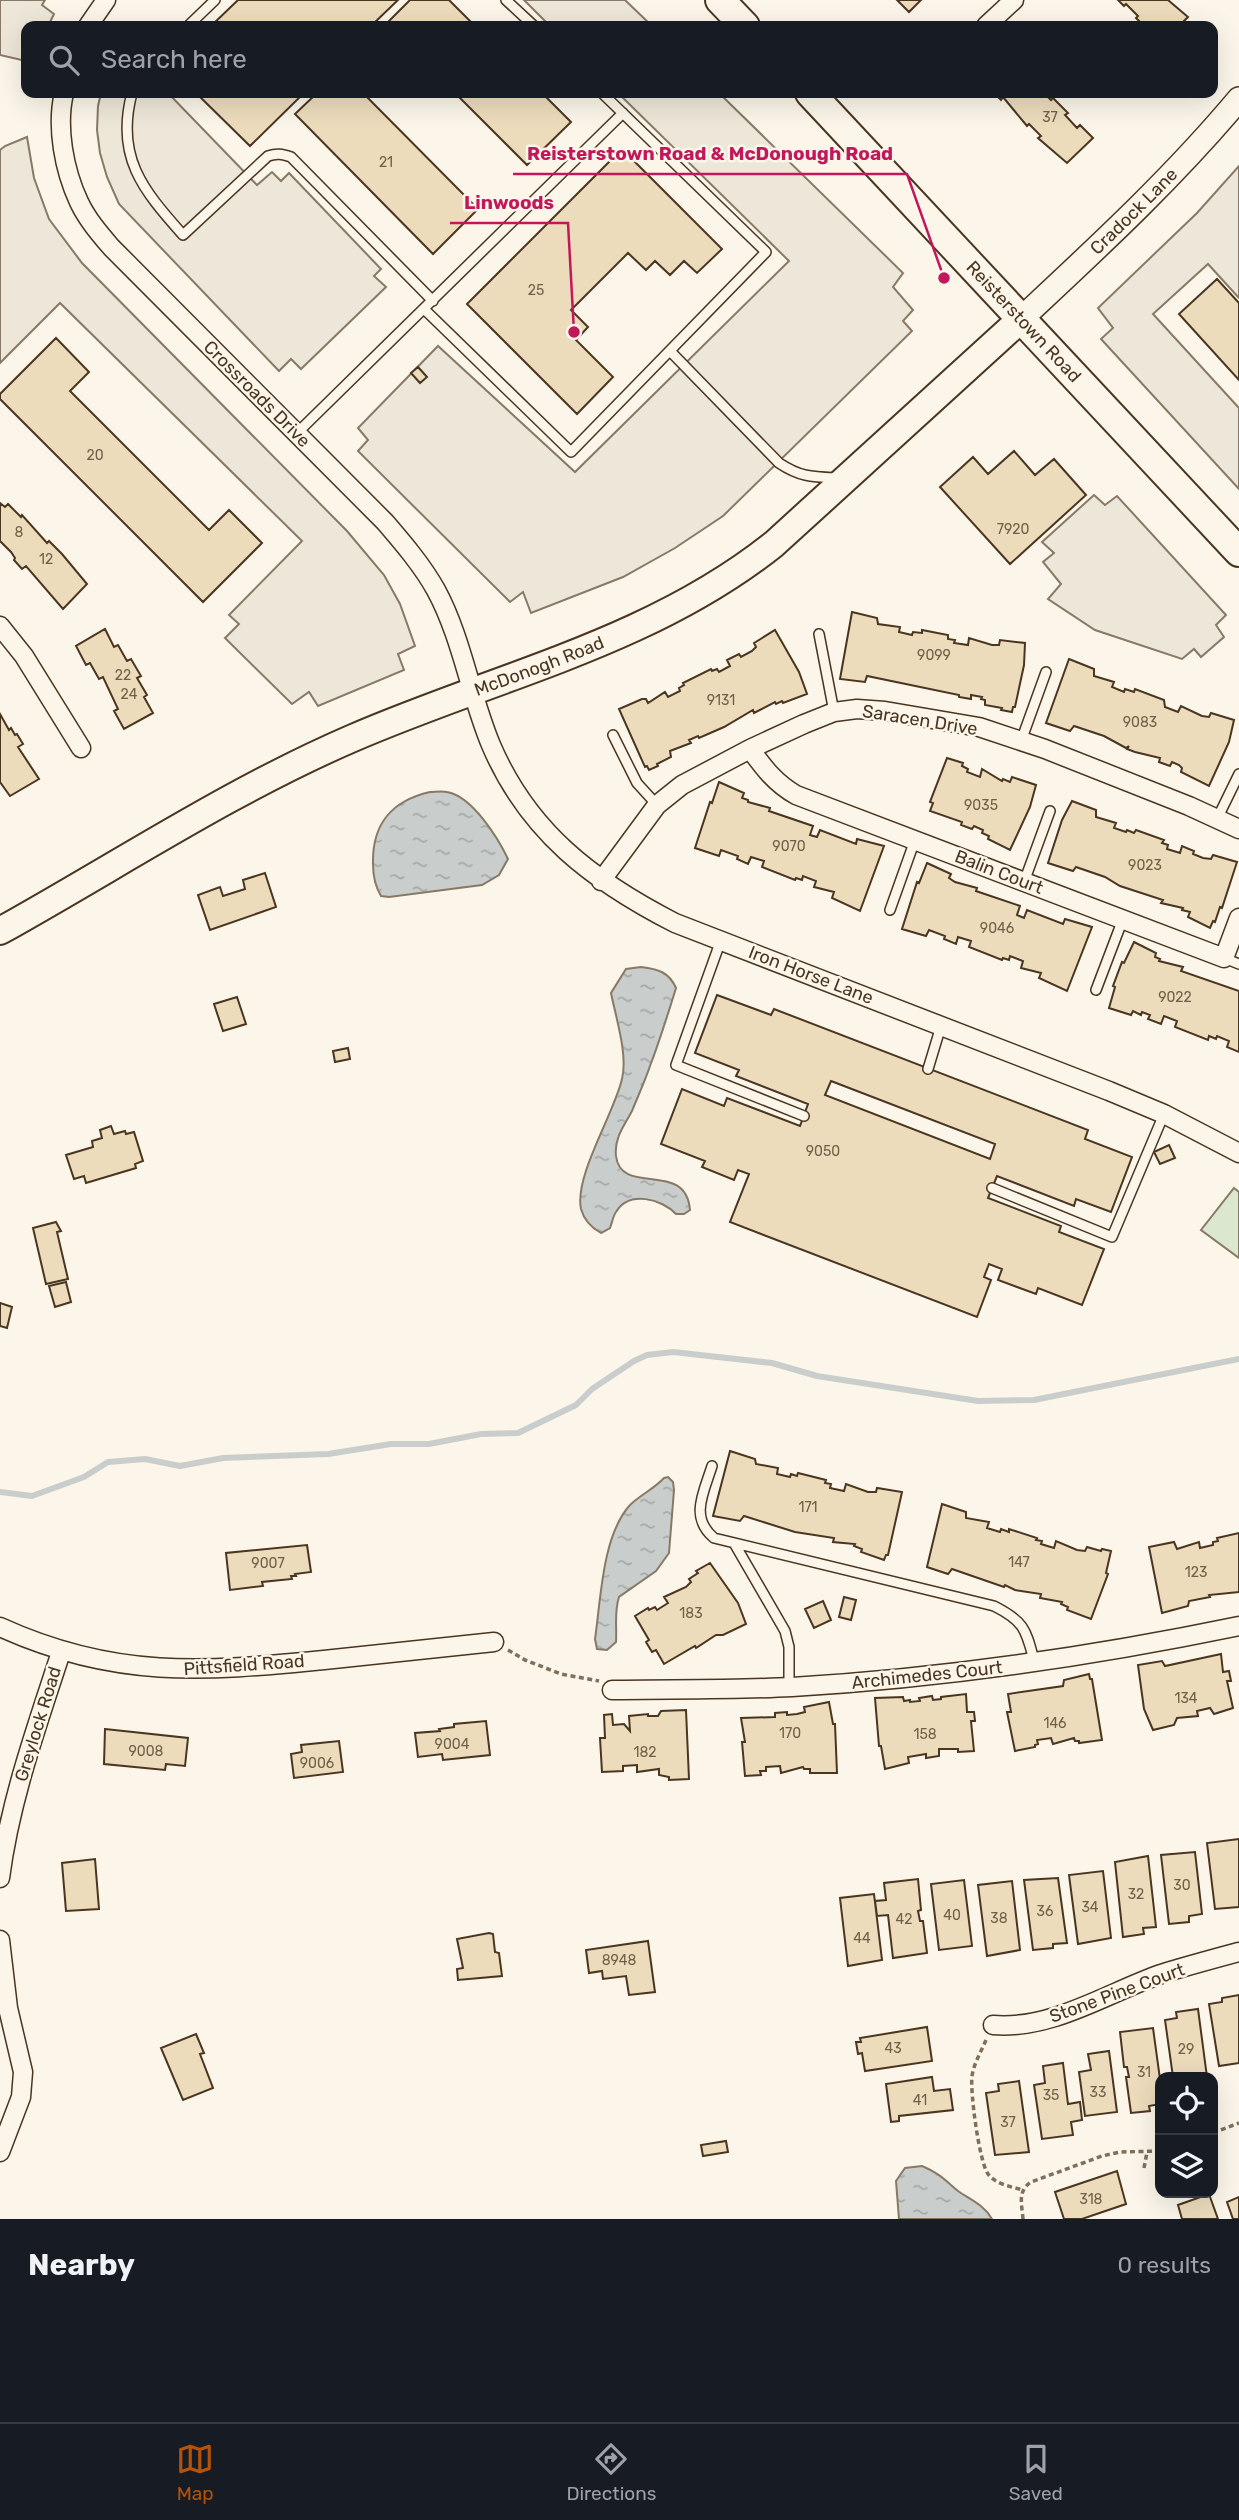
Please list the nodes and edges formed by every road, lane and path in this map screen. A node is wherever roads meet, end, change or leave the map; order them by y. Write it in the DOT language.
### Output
graph roads {
  1 [pos="106,0"];
  2 [pos="215,0"];
  3 [pos="506,0"];
  4 [pos="720,0"];
  5 [pos="1013,0"];
  6 [pos="91,21"];
  7 [pos="193,21"];
  8 [pos="529,21"];
  9 [pos="740,21"];
  10 [pos="991,21"];
  11 [pos="64,98"];
  12 [pos="131,98"];
  13 [pos="607,98"];
  14 [pos="815,98"];
  15 [pos="1239,99"];
  16 [pos="623,113"];
  17 [pos="433,301"];
  18 [pos="424,309"];
  19 [pos="1021,318"];
  20 [pos="670,351"];
  21 [pos="296,434"];
  22 [pos="849,478"];
  23 [pos="1239,552"];
  24 [pos="0,626"];
  25 [pos="818,634"];
  26 [pos="1046,672"];
  27 [pos="472,691"];
  28 [pos="834,712"];
  29 [pos="613,735"];
  30 [pos="1021,741"];
  31 [pos="80,748"];
  32 [pos="750,748"];
  33 [pos="1239,774"];
  34 [pos="657,805"];
  35 [pos="1050,811"];
  36 [pos="1217,819"];
  37 [pos="1239,829"];
  38 [pos="915,841"];
  39 [pos="601,881"];
  40 [pos="1024,882"];
  41 [pos="890,910"];
  42 [pos="1239,918"];
  43 [pos="1123,919"];
  44 [pos="0,932"];
  45 [pos="721,940"];
  46 [pos="1231,961"];
  47 [pos="1096,990"];
  48 [pos="942,1026"];
  49 [pos="928,1069"];
  50 [pos="1164,1114"];
  51 [pos="804,1116"];
  52 [pos="1239,1153"];
  53 [pos="992,1188"];
  54 [pos="712,1466"];
  55 [pos="734,1543"];
  56 [pos="1239,1626"];
  57 [pos="0,1627"];
  58 [pos="494,1642"];
  59 [pos="61,1651"];
  60 [pos="1035,1664"];
  61 [pos="789,1687"];
  62 [pos="611,1690"];
  63 [pos="0,1878"];
  64 [pos="0,1940"];
  65 [pos="1239,1952"];
  66 [pos="993,2025"];
  67 [pos="1239,2123"];
  68 [pos="1218,2131"];
  69 [pos="1155,2151"];
  70 [pos="0,2152"];
  71 [pos="1147,2152"];
  72 [pos="1144,2168"];
  73 [pos="1023,2190"];
  74 [pos="1023,2219"];
  1 -- 6 [label="street"];
  2 -- 7 [label="lane"];
  3 -- 8 [label="lane"];
  4 -- 9 [label="main road"];
  5 -- 10 [label="street"];
  11 -- 21 [label="street, Crossroads Drive"];
  12 -- 17 [label="lane"];
  13 -- 16 [label="lane"];
  14 -- 19 [label="main road, Reisterstown Road"];
  15 -- 19 [label="street, Cradock Lane"];
  16 -- 17 [label="lane"];
  16 -- 20 [label="lane"];
  17 -- 18 [label="lane"];
  18 -- 20 [label="lane"];
  18 -- 21 [label="lane"];
  19 -- 22 [label="main road, McDonogh Road"];
  19 -- 23 [label="main road, Reisterstown Road"];
  20 -- 22 [label="lane"];
  21 -- 27 [label="street, Crossroads Drive"];
  22 -- 27 [label="main road, McDonogh Road"];
  24 -- 31 [label="street"];
  25 -- 28 [label="lane"];
  26 -- 30 [label="lane"];
  27 -- 39 [label="street, Iron Horse Lane"];
  27 -- 44 [label="main road, McDonogh Road"];
  28 -- 30 [label="street, Saracen Drive"];
  28 -- 32 [label="street, Saracen Drive"];
  29 -- 34 [label="lane"];
  30 -- 36 [label="street, Saracen Drive"];
  32 -- 34 [label="street, Saracen Drive"];
  32 -- 38 [label="street, Balin Court"];
  33 -- 36 [label="lane"];
  34 -- 39 [label="street, Saracen Drive"];
  35 -- 40 [label="lane"];
  36 -- 37 [label="street, Saracen Drive"];
  38 -- 40 [label="street, Balin Court"];
  38 -- 41 [label="lane"];
  39 -- 45 [label="street, Iron Horse Lane"];
  40 -- 43 [label="street, Balin Court"];
  42 -- 46 [label="street, Balin Court"];
  43 -- 46 [label="street, Balin Court"];
  43 -- 47 [label="lane"];
  45 -- 48 [label="street, Iron Horse Lane"];
  45 -- 51 [label="lane"];
  48 -- 49 [label="lane"];
  48 -- 50 [label="street, Iron Horse Lane"];
  50 -- 52 [label="street, Iron Horse Lane"];
  50 -- 53 [label="lane"];
  54 -- 55 [label="lane"];
  55 -- 60 [label="lane"];
  55 -- 61 [label="lane"];
  56 -- 60 [label="street, Archimedes Court"];
  57 -- 59 [label="street, Pittsfield Road"];
  58 -- 59 [label="street, Pittsfield Road"];
  58 -- 62 [label="path"];
  59 -- 63 [label="street, Greylock Road"];
  60 -- 61 [label="street, Archimedes Court"];
  61 -- 62 [label="street, Archimedes Court"];
  64 -- 70 [label="street"];
  65 -- 66 [label="street, Stone Pine Court"];
  66 -- 73 [label="path"];
  67 -- 68 [label="path"];
  69 -- 71 [label="path"];
  71 -- 72 [label="path"];
  71 -- 73 [label="path"];
  73 -- 74 [label="path"];
}
